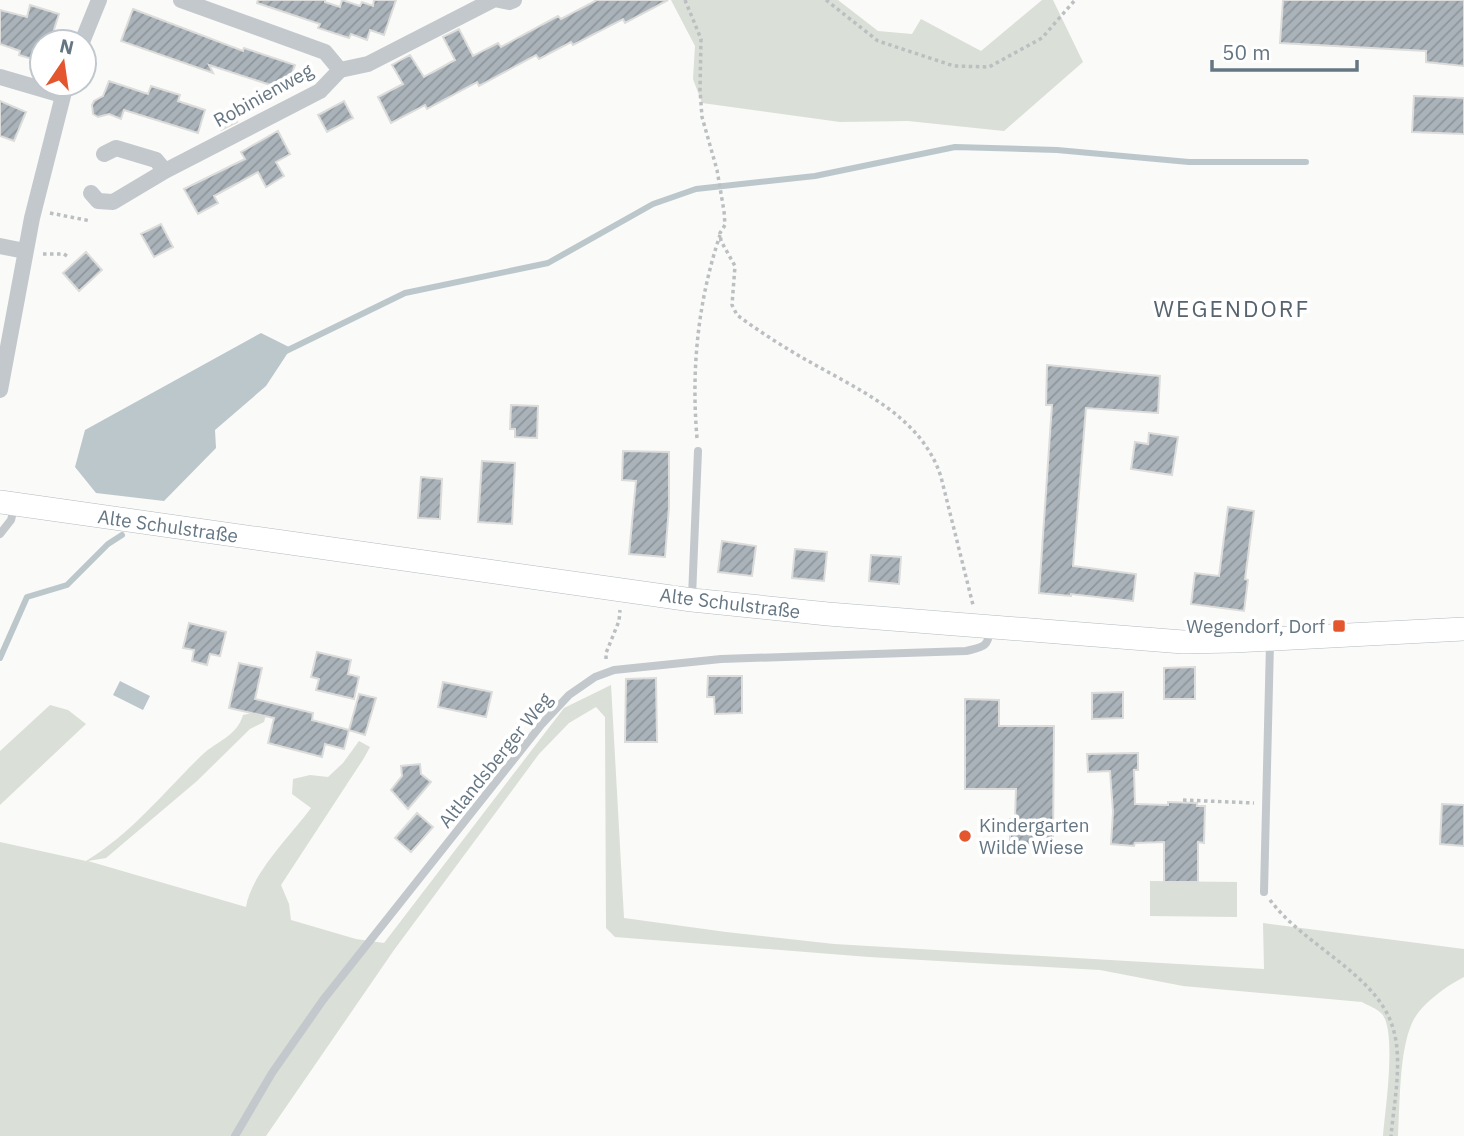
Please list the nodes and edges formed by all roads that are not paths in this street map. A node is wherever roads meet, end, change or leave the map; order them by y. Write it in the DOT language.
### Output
graph roads {
  1 [pos="99,0"];
  2 [pos="181,0"];
  3 [pos="493,0"];
  4 [pos="499,0"];
  5 [pos="514,0"];
  6 [pos="88,28"];
  7 [pos="340,71"];
  8 [pos="0,77"];
  9 [pos="28,83"];
  10 [pos="62,98"];
  11 [pos="104,155"];
  12 [pos="165,171"];
  13 [pos="91,193"];
  14 [pos="0,246"];
  15 [pos="25,251"];
  16 [pos="0,390"];
  17 [pos="698,451"];
  18 [pos="7,504"];
  19 [pos="0,534"];
  20 [pos="692,600"];
  21 [pos="983,621"];
  22 [pos="1464,629"];
  23 [pos="1269,640"];
  24 [pos="1264,892"];
  25 [pos="235,1136"];
  1 -- 6 [label="street"];
  2 -- 7 [label="street"];
  3 -- 7 [label="street, Robinienweg"];
  4 -- 5 [label="street"];
  7 -- 12 [label="street, Robinienweg"];
  8 -- 9 [label="street"];
  10 -- 15 [label="street"];
  11 -- 12 [label="street"];
  12 -- 13 [label="street, Robinienweg"];
  14 -- 15 [label="street"];
  15 -- 16 [label="street"];
  17 -- 20 [label="lane"];
  18 -- 19 [label="lane"];
  18 -- 20 [label="street, Alte Schulstraße"];
  20 -- 21 [label="street, Alte Schulstraße"];
  21 -- 23 [label="street, Alte Schulstraße"];
  21 -- 25 [label="lane, Altlandsberger Weg"];
  22 -- 23 [label="street, Alte Schulstraße"];
  23 -- 24 [label="lane"];
}
